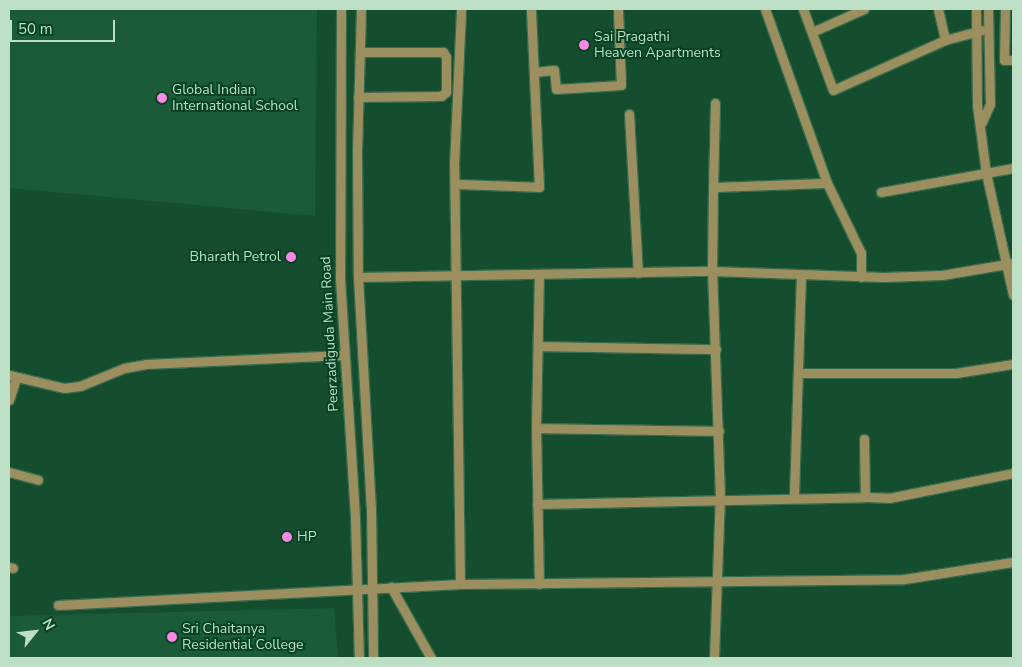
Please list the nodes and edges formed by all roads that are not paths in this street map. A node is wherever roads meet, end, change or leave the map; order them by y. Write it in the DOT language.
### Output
graph roads {
  1 [pos="341,9"];
  2 [pos="361,9"];
  3 [pos="461,9"];
  4 [pos="531,9"];
  5 [pos="618,9"];
  6 [pos="765,9"];
  7 [pos="803,9"];
  8 [pos="864,9"];
  9 [pos="938,9"];
  10 [pos="976,9"];
  11 [pos="988,9"];
  12 [pos="1005,9"];
  13 [pos="988,29"];
  14 [pos="976,31"];
  15 [pos="812,32"];
  16 [pos="946,40"];
  17 [pos="360,52"];
  18 [pos="1013,60"];
  19 [pos="534,72"];
  20 [pos="358,97"];
  21 [pos="716,104"];
  22 [pos="629,114"];
  23 [pos="982,122"];
  24 [pos="1013,168"];
  25 [pos="986,172"];
  26 [pos="827,183"];
  27 [pos="455,184"];
  28 [pos="714,187"];
  29 [pos="881,192"];
  30 [pos="1010,264"];
  31 [pos="712,271"];
  32 [pos="638,272"];
  33 [pos="540,274"];
  34 [pos="456,275"];
  35 [pos="801,275"];
  36 [pos="358,277"];
  37 [pos="861,277"];
  38 [pos="1013,295"];
  39 [pos="538,346"];
  40 [pos="716,349"];
  41 [pos="344,355"];
  42 [pos="1013,364"];
  43 [pos="800,373"];
  44 [pos="12,377"];
  45 [pos="347,399"];
  46 [pos="9,400"];
  47 [pos="364,400"];
  48 [pos="536,428"];
  49 [pos="719,431"];
  50 [pos="864,439"];
  51 [pos="9,472"];
  52 [pos="1013,472"];
  53 [pos="38,480"];
  54 [pos="794,496"];
  55 [pos="866,497"];
  56 [pos="720,498"];
  57 [pos="538,504"];
  58 [pos="1013,562"];
  59 [pos="716,582"];
  60 [pos="460,584"];
  61 [pos="539,584"];
  62 [pos="392,587"];
  63 [pos="373,589"];
  64 [pos="357,591"];
  65 [pos="58,605"];
  66 [pos="359,658"];
  67 [pos="373,658"];
  68 [pos="431,658"];
  69 [pos="714,658"];
  1 -- 41 [label="street, Peerzadiguda Main Road"];
  2 -- 17 [label="street"];
  3 -- 27 [label="street"];
  4 -- 19 [label="street"];
  5 -- 19 [label="street"];
  6 -- 26 [label="street"];
  7 -- 15 [label="street"];
  8 -- 15 [label="street"];
  9 -- 16 [label="street"];
  10 -- 14 [label="street"];
  11 -- 13 [label="street"];
  12 -- 18 [label="street"];
  13 -- 14 [label="street"];
  13 -- 23 [label="street"];
  14 -- 16 [label="street"];
  14 -- 23 [label="street"];
  15 -- 16 [label="street"];
  17 -- 20 [label="street"];
  17 -- 20 [label="street"];
  19 -- 27 [label="street"];
  20 -- 36 [label="street"];
  21 -- 28 [label="street"];
  22 -- 32 [label="street"];
  23 -- 25 [label="street"];
  24 -- 25 [label="street"];
  25 -- 29 [label="street"];
  25 -- 30 [label="street"];
  26 -- 28 [label="street"];
  26 -- 37 [label="street"];
  27 -- 34 [label="street"];
  28 -- 31 [label="street"];
  30 -- 37 [label="street"];
  30 -- 38 [label="street"];
  31 -- 32 [label="street"];
  31 -- 35 [label="street"];
  31 -- 40 [label="street"];
  32 -- 33 [label="street"];
  33 -- 34 [label="street"];
  33 -- 39 [label="street"];
  34 -- 36 [label="street"];
  34 -- 60 [label="street"];
  35 -- 37 [label="street"];
  35 -- 43 [label="street"];
  36 -- 47 [label="street"];
  39 -- 40 [label="street"];
  39 -- 48 [label="street"];
  40 -- 49 [label="street"];
  41 -- 44 [label="street"];
  41 -- 45 [label="street, Peerzadiguda Main Road"];
  42 -- 43 [label="street"];
  43 -- 54 [label="street"];
  44 -- 46 [label="street"];
  45 -- 47 [label="street"];
  45 -- 64 [label="street, Peerzadiguda Main Road"];
  47 -- 63 [label="street"];
  48 -- 49 [label="street"];
  48 -- 57 [label="street"];
  49 -- 56 [label="street"];
  50 -- 55 [label="street"];
  51 -- 53 [label="street"];
  52 -- 55 [label="street"];
  54 -- 55 [label="street"];
  54 -- 56 [label="street"];
  56 -- 57 [label="street"];
  56 -- 59 [label="street"];
  57 -- 61 [label="street"];
  58 -- 59 [label="street"];
  59 -- 61 [label="street"];
  59 -- 69 [label="street"];
  60 -- 61 [label="street"];
  60 -- 62 [label="street"];
  62 -- 63 [label="street"];
  62 -- 68 [label="street"];
  63 -- 64 [label="street"];
  63 -- 67 [label="street"];
  64 -- 65 [label="street"];
  64 -- 66 [label="street, Peerzadiguda Main Road"];
}
